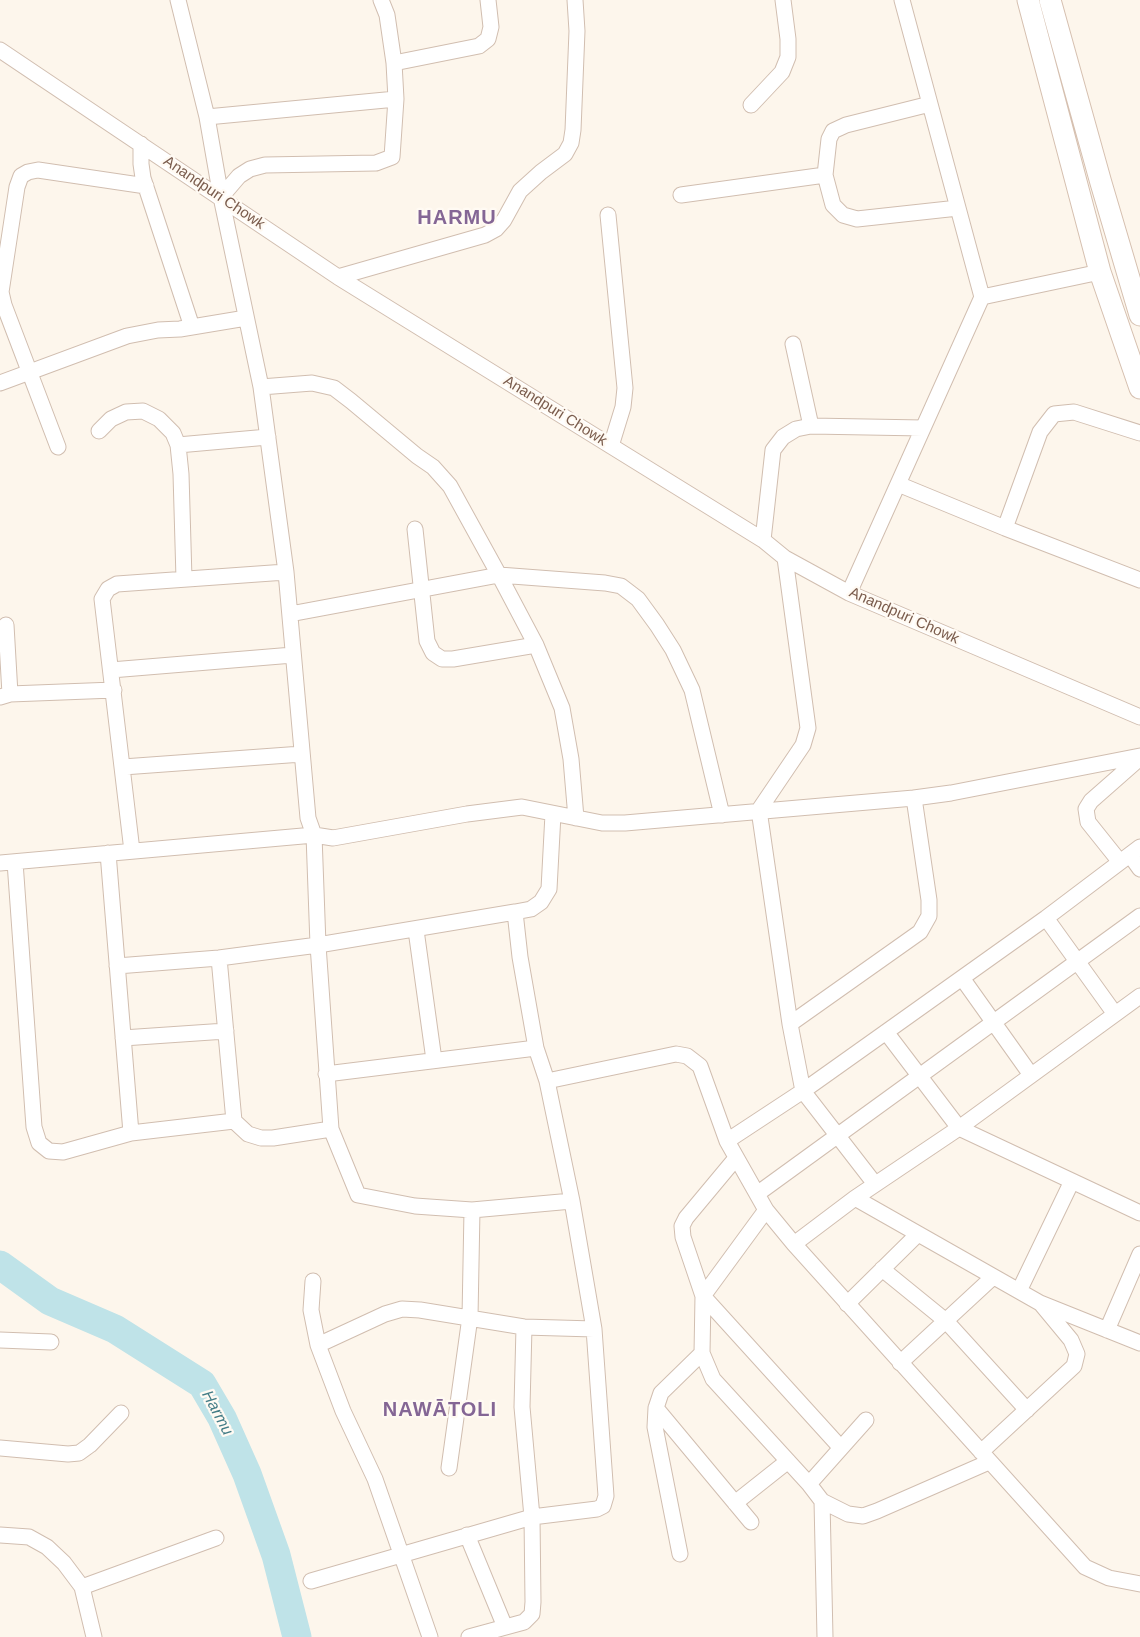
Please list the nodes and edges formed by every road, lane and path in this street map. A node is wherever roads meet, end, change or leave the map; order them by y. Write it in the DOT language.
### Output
graph roads {
  1 [pos="178,0"];
  2 [pos="381,0"];
  3 [pos="488,0"];
  4 [pos="575,0"];
  5 [pos="783,0"];
  6 [pos="902,0"];
  7 [pos="1028,0"];
  8 [pos="1050,0"];
  9 [pos="0,50"];
  10 [pos="394,63"];
  11 [pos="396,99"];
  12 [pos="930,104"];
  13 [pos="750,105"];
  14 [pos="206,117"];
  15 [pos="141,144"];
  16 [pos="826,175"];
  17 [pos="146,186"];
  18 [pos="681,195"];
  19 [pos="220,197"];
  20 [pos="958,208"];
  21 [pos="608,215"];
  22 [pos="1100,272"];
  23 [pos="338,277"];
  24 [pos="982,297"];
  25 [pos="1140,315"];
  26 [pos="246,318"];
  27 [pos="192,327"];
  28 [pos="793,344"];
  29 [pos="29,372"];
  30 [pos="0,383"];
  31 [pos="261,387"];
  32 [pos="1140,388"];
  33 [pos="811,426"];
  34 [pos="923,428"];
  35 [pos="99,431"];
  36 [pos="1140,433"];
  37 [pos="268,437"];
  38 [pos="178,445"];
  39 [pos="611,446"];
  40 [pos="58,447"];
  41 [pos="898,484"];
  42 [pos="1005,528"];
  43 [pos="415,529"];
  44 [pos="763,540"];
  45 [pos="785,558"];
  46 [pos="286,572"];
  47 [pos="499,575"];
  48 [pos="184,579"];
  49 [pos="1140,580"];
  50 [pos="422,589"];
  51 [pos="849,592"];
  52 [pos="290,614"];
  53 [pos="6,625"];
  54 [pos="536,645"];
  55 [pos="293,655"];
  56 [pos="111,670"];
  57 [pos="114,690"];
  58 [pos="5,695"];
  59 [pos="1140,718"];
  60 [pos="302,754"];
  61 [pos="1140,757"];
  62 [pos="122,767"];
  63 [pos="914,798"];
  64 [pos="759,810"];
  65 [pos="553,814"];
  66 [pos="722,815"];
  67 [pos="576,818"];
  68 [pos="314,835"];
  69 [pos="132,851"];
  70 [pos="108,853"];
  71 [pos="1130,855"];
  72 [pos="7,862"];
  73 [pos="1140,869"];
  74 [pos="515,912"];
  75 [pos="1140,916"];
  76 [pos="1046,918"];
  77 [pos="416,930"];
  78 [pos="318,945"];
  79 [pos="219,958"];
  80 [pos="1077,961"];
  81 [pos="117,966"];
  82 [pos="962,978"];
  83 [pos="1140,996"];
  84 [pos="1115,1014"];
  85 [pos="994,1022"];
  86 [pos="790,1024"];
  87 [pos="226,1031"];
  88 [pos="886,1032"];
  89 [pos="123,1038"];
  90 [pos="536,1048"];
  91 [pos="434,1060"];
  92 [pos="326,1074"];
  93 [pos="1031,1075"];
  94 [pos="920,1076"];
  95 [pos="547,1081"];
  96 [pos="803,1091"];
  97 [pos="234,1122"];
  98 [pos="959,1128"];
  99 [pos="331,1129"];
  100 [pos="131,1133"];
  101 [pos="838,1136"];
  102 [pos="727,1141"];
  103 [pos="736,1158"];
  104 [pos="1072,1181"];
  105 [pos="875,1184"];
  106 [pos="757,1194"];
  107 [pos="855,1198"];
  108 [pos="572,1201"];
  109 [pos="472,1210"];
  110 [pos="766,1210"];
  111 [pos="1140,1213"];
  112 [pos="918,1234"];
  113 [pos="794,1244"];
  114 [pos="1140,1254"];
  115 [pos="882,1269"];
  116 [pos="994,1277"];
  117 [pos="313,1282"];
  118 [pos="1019,1291"];
  119 [pos="703,1296"];
  120 [pos="1040,1303"];
  121 [pos="847,1304"];
  122 [pos="470,1317"];
  123 [pos="946,1321"];
  124 [pos="524,1327"];
  125 [pos="594,1329"];
  126 [pos="1107,1330"];
  127 [pos="0,1340"];
  128 [pos="51,1342"];
  129 [pos="1140,1343"];
  130 [pos="318,1345"];
  131 [pos="702,1352"];
  132 [pos="900,1363"];
  133 [pos="656,1408"];
  134 [pos="1027,1410"];
  135 [pos="121,1413"];
  136 [pos="866,1420"];
  137 [pos="0,1448"];
  138 [pos="841,1448"];
  139 [pos="985,1457"];
  140 [pos="788,1461"];
  141 [pos="449,1468"];
  142 [pos="809,1484"];
  143 [pos="822,1501"];
  144 [pos="735,1503"];
  145 [pos="532,1517"];
  146 [pos="751,1522"];
  147 [pos="0,1535"];
  148 [pos="468,1535"];
  149 [pos="216,1538"];
  150 [pos="680,1554"];
  151 [pos="401,1555"];
  152 [pos="311,1580"];
  153 [pos="1140,1584"];
  154 [pos="82,1587"];
  155 [pos="505,1628"];
  156 [pos="94,1637"];
  157 [pos="430,1637"];
  158 [pos="469,1637"];
  159 [pos="824,1637"];
  1 -- 14 [label="street"];
  2 -- 10 [label="street"];
  3 -- 10 [label="street"];
  4 -- 23 [label="street"];
  5 -- 13 [label="street"];
  6 -- 12 [label="street"];
  7 -- 22 [label="main road"];
  8 -- 25 [label="main road"];
  9 -- 15 [label="street, Anandpuri Chowk"];
  10 -- 11 [label="street"];
  11 -- 14 [label="street"];
  11 -- 19 [label="street"];
  12 -- 16 [label="street"];
  12 -- 20 [label="street"];
  14 -- 19 [label="street"];
  15 -- 17 [label="street"];
  15 -- 19 [label="street, Anandpuri Chowk"];
  16 -- 18 [label="street"];
  16 -- 20 [label="street"];
  17 -- 27 [label="street"];
  17 -- 29 [label="street"];
  19 -- 23 [label="street, Anandpuri Chowk"];
  19 -- 26 [label="street"];
  20 -- 24 [label="street"];
  21 -- 39 [label="street"];
  22 -- 24 [label="street"];
  22 -- 32 [label="main road"];
  23 -- 39 [label="street, Anandpuri Chowk"];
  24 -- 34 [label="street"];
  26 -- 27 [label="street"];
  26 -- 31 [label="street"];
  27 -- 29 [label="street"];
  28 -- 33 [label="street"];
  29 -- 30 [label="street"];
  29 -- 40 [label="street"];
  31 -- 37 [label="street"];
  31 -- 47 [label="street"];
  33 -- 34 [label="street"];
  33 -- 44 [label="street"];
  34 -- 41 [label="street"];
  35 -- 38 [label="street"];
  36 -- 42 [label="street"];
  37 -- 38 [label="street"];
  37 -- 46 [label="street"];
  38 -- 48 [label="street"];
  39 -- 44 [label="street, Anandpuri Chowk"];
  41 -- 42 [label="street"];
  41 -- 51 [label="street"];
  42 -- 49 [label="street"];
  43 -- 50 [label="street"];
  44 -- 45 [label="street, Anandpuri Chowk"];
  45 -- 51 [label="street, Anandpuri Chowk"];
  45 -- 64 [label="street"];
  46 -- 48 [label="street"];
  46 -- 52 [label="street"];
  47 -- 50 [label="street"];
  47 -- 54 [label="street"];
  47 -- 66 [label="street"];
  48 -- 56 [label="street"];
  50 -- 52 [label="street"];
  50 -- 54 [label="street"];
  51 -- 59 [label="street, Anandpuri Chowk"];
  52 -- 55 [label="street"];
  53 -- 58 [label="street"];
  54 -- 67 [label="street"];
  55 -- 56 [label="street"];
  55 -- 60 [label="street"];
  56 -- 57 [label="street"];
  57 -- 58 [label="street"];
  57 -- 62 [label="street"];
  60 -- 62 [label="street"];
  60 -- 68 [label="street"];
  61 -- 63 [label="street"];
  61 -- 71 [label="street"];
  62 -- 69 [label="street"];
  63 -- 64 [label="street"];
  63 -- 86 [label="street"];
  64 -- 66 [label="street"];
  64 -- 86 [label="street"];
  65 -- 67 [label="street"];
  65 -- 68 [label="street"];
  65 -- 74 [label="street"];
  66 -- 67 [label="street"];
  68 -- 69 [label="street"];
  68 -- 78 [label="street"];
  69 -- 70 [label="street"];
  70 -- 72 [label="street"];
  70 -- 81 [label="street"];
  71 -- 73 [label="street"];
  71 -- 76 [label="street"];
  72 -- 100 [label="street"];
  74 -- 77 [label="street"];
  74 -- 90 [label="street"];
  75 -- 80 [label="street"];
  76 -- 80 [label="street"];
  76 -- 82 [label="street"];
  77 -- 78 [label="street"];
  77 -- 91 [label="street"];
  78 -- 79 [label="street"];
  78 -- 92 [label="street"];
  79 -- 81 [label="street"];
  79 -- 87 [label="street"];
  80 -- 84 [label="street"];
  80 -- 85 [label="street"];
  81 -- 89 [label="street"];
  82 -- 85 [label="street"];
  82 -- 88 [label="street"];
  83 -- 84 [label="street"];
  84 -- 93 [label="street"];
  85 -- 93 [label="street"];
  85 -- 94 [label="street"];
  86 -- 96 [label="street"];
  87 -- 89 [label="street"];
  87 -- 97 [label="street"];
  88 -- 94 [label="street"];
  88 -- 96 [label="street"];
  89 -- 100 [label="street"];
  90 -- 91 [label="street"];
  90 -- 95 [label="street"];
  91 -- 92 [label="street"];
  92 -- 99 [label="street"];
  93 -- 98 [label="street"];
  94 -- 98 [label="street"];
  94 -- 101 [label="street"];
  95 -- 102 [label="street"];
  95 -- 108 [label="street"];
  96 -- 101 [label="street"];
  96 -- 102 [label="street"];
  97 -- 99 [label="street"];
  97 -- 100 [label="street"];
  98 -- 104 [label="street"];
  98 -- 105 [label="street"];
  99 -- 109 [label="street"];
  101 -- 105 [label="street"];
  101 -- 106 [label="street"];
  102 -- 103 [label="street"];
  103 -- 106 [label="street"];
  103 -- 119 [label="street"];
  104 -- 111 [label="street"];
  104 -- 118 [label="street"];
  105 -- 107 [label="street"];
  106 -- 110 [label="street"];
  107 -- 112 [label="street"];
  107 -- 113 [label="street"];
  108 -- 109 [label="street"];
  108 -- 125 [label="street"];
  109 -- 122 [label="street"];
  110 -- 113 [label="street"];
  110 -- 119 [label="street"];
  112 -- 115 [label="street"];
  112 -- 116 [label="street"];
  113 -- 121 [label="street"];
  114 -- 126 [label="street"];
  115 -- 121 [label="street"];
  115 -- 123 [label="street"];
  116 -- 118 [label="street"];
  116 -- 123 [label="street"];
  117 -- 130 [label="street"];
  118 -- 120 [label="street"];
  119 -- 131 [label="street"];
  119 -- 138 [label="street"];
  120 -- 126 [label="street"];
  120 -- 134 [label="street"];
  121 -- 132 [label="street"];
  122 -- 124 [label="street"];
  122 -- 130 [label="street"];
  122 -- 141 [label="street"];
  123 -- 132 [label="street"];
  123 -- 134 [label="street"];
  124 -- 125 [label="street"];
  124 -- 145 [label="street"];
  125 -- 145 [label="street"];
  126 -- 129 [label="street"];
  127 -- 128 [label="street"];
  130 -- 151 [label="street"];
  131 -- 133 [label="street"];
  131 -- 140 [label="street"];
  132 -- 139 [label="street"];
  133 -- 144 [label="street"];
  133 -- 150 [label="street"];
  134 -- 139 [label="street"];
  135 -- 137 [label="street"];
  136 -- 138 [label="street"];
  138 -- 142 [label="street"];
  139 -- 143 [label="street"];
  139 -- 153 [label="street"];
  140 -- 142 [label="street"];
  140 -- 144 [label="street"];
  142 -- 143 [label="street"];
  143 -- 159 [label="street"];
  144 -- 146 [label="street"];
  145 -- 148 [label="street"];
  145 -- 155 [label="street"];
  147 -- 154 [label="street"];
  148 -- 151 [label="street"];
  148 -- 155 [label="street"];
  149 -- 154 [label="street"];
  151 -- 152 [label="street"];
  151 -- 157 [label="street"];
  154 -- 156 [label="street"];
  155 -- 158 [label="street"];
}
